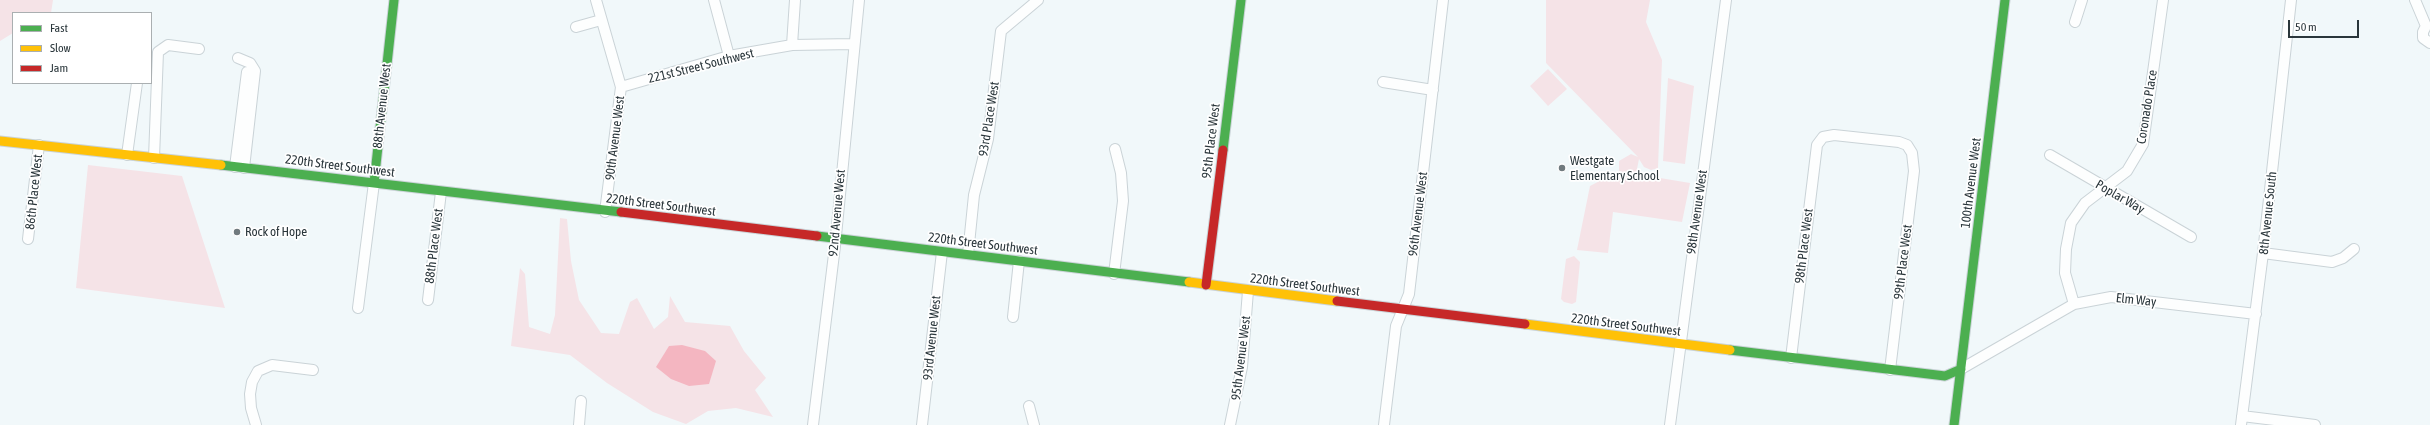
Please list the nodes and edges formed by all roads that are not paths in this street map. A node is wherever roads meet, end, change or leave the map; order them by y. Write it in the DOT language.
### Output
graph roads {
  1 [pos="394,0"];
  2 [pos="596,0"];
  3 [pos="714,0"];
  4 [pos="795,0"];
  5 [pos="859,0"];
  6 [pos="1038,0"];
  7 [pos="1241,0"];
  8 [pos="1443,0"];
  9 [pos="1726,0"];
  10 [pos="2005,0"];
  11 [pos="2082,0"];
  12 [pos="2163,0"];
  13 [pos="2291,0"];
  14 [pos="2415,0"];
  15 [pos="601,20"];
  16 [pos="2075,22"];
  17 [pos="2428,26"];
  18 [pos="576,27"];
  19 [pos="2430,43"];
  20 [pos="854,44"];
  21 [pos="792,45"];
  22 [pos="199,49"];
  23 [pos="729,56"];
  24 [pos="238,58"];
  25 [pos="246,72"];
  26 [pos="1383,82"];
  27 [pos="137,84"];
  28 [pos="621,87"];
  29 [pos="1433,90"];
  30 [pos="0,141"];
  31 [pos="39,145"];
  32 [pos="1115,149"];
  33 [pos="1912,153"];
  34 [pos="127,155"];
  35 [pos="2050,155"];
  36 [pos="154,158"];
  37 [pos="239,167"];
  38 [pos="374,183"];
  39 [pos="2106,189"];
  40 [pos="441,192"];
  41 [pos="605,212"];
  42 [pos="2191,237"];
  43 [pos="835,238"];
  44 [pos="28,239"];
  45 [pos="2354,249"];
  46 [pos="942,252"];
  47 [pos="2263,253"];
  48 [pos="968,254"];
  49 [pos="1019,261"];
  50 [pos="1114,274"];
  51 [pos="1206,285"];
  52 [pos="1248,291"];
  53 [pos="428,300"];
  54 [pos="2074,304"];
  55 [pos="358,308"];
  56 [pos="1403,310"];
  57 [pos="2256,314"];
  58 [pos="1013,317"];
  59 [pos="1680,345"];
  60 [pos="1791,358"];
  61 [pos="1961,369"];
  62 [pos="314,370"];
  63 [pos="1890,370"];
  64 [pos="581,401"];
  65 [pos="1029,406"];
  66 [pos="2242,420"];
  67 [pos="256,425"];
  68 [pos="578,425"];
  69 [pos="814,425"];
  70 [pos="922,425"];
  71 [pos="1034,425"];
  72 [pos="1230,425"];
  73 [pos="1384,425"];
  74 [pos="1670,425"];
  75 [pos="1954,425"];
  76 [pos="2315,425"];
  1 -- 38 [label="main road, 88th Avenue West"];
  2 -- 15 [label="street, 90th Avenue West"];
  3 -- 23 [label="street"];
  4 -- 21 [label="street"];
  5 -- 20 [label="street, 92nd Avenue West"];
  6 -- 48 [label="street, 93rd Place West"];
  7 -- 51 [label="main road, 95th Place West"];
  8 -- 29 [label="street, 96th Avenue West"];
  9 -- 59 [label="street, 98th Avenue West"];
  10 -- 61 [label="main road, 100th Avenue West"];
  11 -- 16 [label="street"];
  12 -- 39 [label="street, Coronado Place"];
  13 -- 47 [label="street, 8th Avenue South"];
  14 -- 17 [label="street"];
  15 -- 18 [label="street"];
  15 -- 28 [label="street, 90th Avenue West"];
  17 -- 19 [label="street"];
  20 -- 21 [label="street, 221st Street Southwest"];
  20 -- 43 [label="street, 92nd Avenue West"];
  21 -- 23 [label="street, 221st Street Southwest"];
  22 -- 36 [label="street"];
  23 -- 28 [label="street, 221st Street Southwest"];
  24 -- 37 [label="street"];
  25 -- 37 [label="street"];
  26 -- 29 [label="street"];
  27 -- 34 [label="street"];
  28 -- 41 [label="street, 90th Avenue West"];
  29 -- 56 [label="street, 96th Avenue West"];
  30 -- 31 [label="main road, 220th Street Southwest"];
  31 -- 34 [label="main road, 220th Street Southwest"];
  31 -- 44 [label="street, 86th Place West"];
  32 -- 50 [label="street"];
  33 -- 60 [label="street, 98th Place West"];
  33 -- 63 [label="street, 99th Place West"];
  34 -- 36 [label="main road, 220th Street Southwest"];
  35 -- 39 [label="street, Poplar Way"];
  36 -- 37 [label="main road, 220th Street Southwest"];
  37 -- 38 [label="main road, 220th Street Southwest"];
  38 -- 40 [label="main road, 220th Street Southwest"];
  38 -- 55 [label="street, 88th Avenue West"];
  39 -- 42 [label="street, Poplar Way"];
  39 -- 54 [label="street, Coronado Place"];
  40 -- 41 [label="main road, 220th Street Southwest"];
  40 -- 53 [label="street, 88th Place West"];
  41 -- 43 [label="main road, 220th Street Southwest"];
  43 -- 46 [label="main road, 220th Street Southwest"];
  43 -- 69 [label="street, 92nd Avenue West"];
  45 -- 47 [label="street"];
  46 -- 48 [label="main road, 220th Street Southwest"];
  46 -- 70 [label="street, 93rd Avenue West"];
  47 -- 57 [label="street, 8th Avenue South"];
  48 -- 49 [label="main road, 220th Street Southwest"];
  49 -- 50 [label="main road, 220th Street Southwest"];
  49 -- 58 [label="street"];
  50 -- 51 [label="main road, 220th Street Southwest"];
  51 -- 52 [label="main road, 220th Street Southwest"];
  52 -- 56 [label="main road, 220th Street Southwest"];
  52 -- 72 [label="street, 95th Avenue West"];
  54 -- 57 [label="street, Elm Way"];
  54 -- 61 [label="street, Elm Way"];
  56 -- 59 [label="main road, 220th Street Southwest"];
  56 -- 73 [label="street, 96th Avenue West"];
  57 -- 66 [label="street, 8th Avenue South"];
  59 -- 60 [label="main road, 220th Street Southwest"];
  59 -- 74 [label="street, 98th Avenue West"];
  60 -- 63 [label="main road, 220th Street Southwest"];
  61 -- 63 [label="main road, 220th Street Southwest"];
  61 -- 75 [label="main road, 100th Avenue West"];
  62 -- 67 [label="street"];
  64 -- 68 [label="street"];
  65 -- 71 [label="street"];
  66 -- 76 [label="street"];
}
